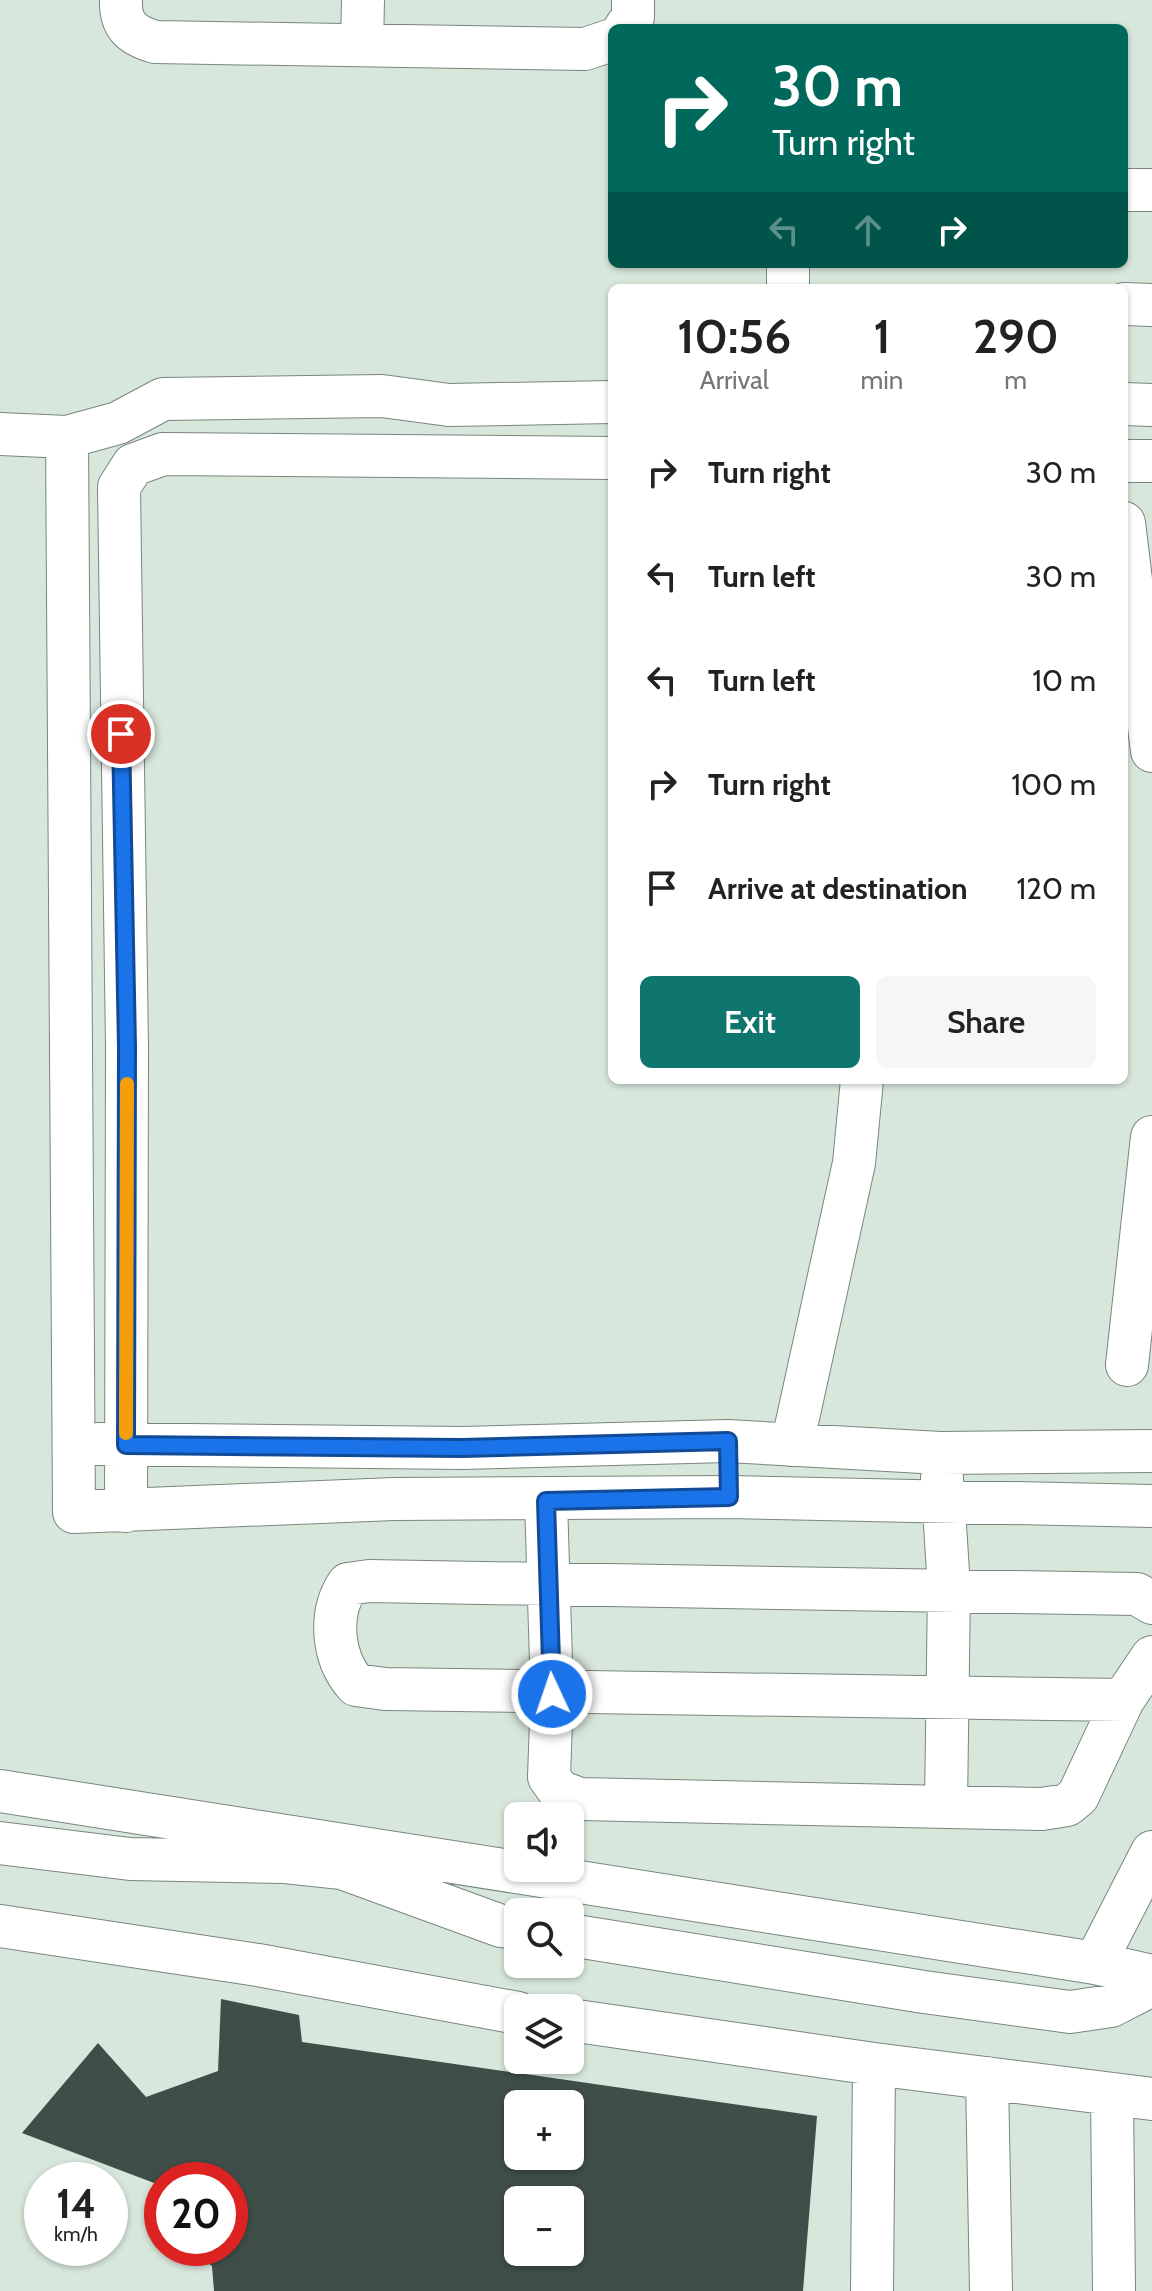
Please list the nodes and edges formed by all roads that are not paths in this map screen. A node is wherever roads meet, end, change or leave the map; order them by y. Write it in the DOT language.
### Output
graph roads {
  1 [pos="121,0"];
  2 [pos="363,0"];
  3 [pos="633,0"];
  4 [pos="628,24"];
  5 [pos="608,41"];
  6 [pos="362,45"];
  7 [pos="1128,190"];
  8 [pos="1152,190"];
  9 [pos="1128,304"];
  10 [pos="1152,305"];
  11 [pos="608,402"];
  12 [pos="1128,404"];
  13 [pos="1152,405"];
  14 [pos="0,434"];
  15 [pos="67,437"];
  16 [pos="608,458"];
  17 [pos="1128,461"];
  18 [pos="1152,461"];
  19 [pos="1128,556"];
  20 [pos="1152,751"];
  21 [pos="862,1084"];
  22 [pos="1152,1137"];
  23 [pos="1127,1365"];
  24 [pos="728,1441"];
  25 [pos="73,1444"];
  26 [pos="126,1445"];
  27 [pos="792,1445"];
  28 [pos="392,1447"];
  29 [pos="462,1448"];
  30 [pos="1152,1451"];
  31 [pos="940,1453"];
  32 [pos="985,1453"];
  33 [pos="729,1497"];
  34 [pos="468,1498"];
  35 [pos="394,1499"];
  36 [pos="546,1501"];
  37 [pos="985,1502"];
  38 [pos="944,1504"];
  39 [pos="1152,1506"];
  40 [pos="126,1511"];
  41 [pos="546,1582"];
  42 [pos="949,1588"];
  43 [pos="1152,1603"];
  44 [pos="1152,1657"];
  45 [pos="552,1694"];
  46 [pos="949,1699"];
  47 [pos="1123,1700"];
  48 [pos="0,1791"];
  49 [pos="946,1806"];
  50 [pos="0,1843"];
  51 [pos="1152,1852"];
  52 [pos="0,1926"];
  53 [pos="504,1926"];
  54 [pos="584,1937"];
  55 [pos="1095,1963"];
  56 [pos="1152,1976"];
  57 [pos="1152,1985"];
  58 [pos="504,2010"];
  59 [pos="584,2022"];
  60 [pos="874,2064"];
  61 [pos="987,2078"];
  62 [pos="1132,2096"];
  63 [pos="872,2291"];
  64 [pos="991,2291"];
  65 [pos="1114,2291"];
  1 -- 6 [label="lane"];
  2 -- 6 [label="lane"];
  3 -- 4 [label="lane"];
  5 -- 6 [label="lane"];
  7 -- 8 [label="lane"];
  9 -- 10 [label="lane"];
  11 -- 15 [label="lane"];
  12 -- 13 [label="lane"];
  14 -- 15 [label="lane"];
  15 -- 25 [label="lane"];
  16 -- 26 [label="lane"];
  17 -- 18 [label="lane"];
  19 -- 20 [label="lane"];
  21 -- 27 [label="lane"];
  22 -- 23 [label="lane"];
  24 -- 27 [label="lane"];
  24 -- 29 [label="lane"];
  24 -- 33 [label="lane"];
  25 -- 26 [label="lane"];
  25 -- 40 [label="lane"];
  26 -- 28 [label="lane"];
  26 -- 40 [label="lane"];
  27 -- 31 [label="lane"];
  28 -- 29 [label="lane"];
  28 -- 35 [label="lane"];
  29 -- 34 [label="lane"];
  30 -- 32 [label="lane"];
  31 -- 32 [label="lane"];
  31 -- 38 [label="lane"];
  32 -- 37 [label="lane"];
  33 -- 36 [label="lane"];
  33 -- 38 [label="lane"];
  34 -- 35 [label="lane"];
  34 -- 36 [label="lane"];
  35 -- 40 [label="lane"];
  36 -- 41 [label="lane"];
  37 -- 38 [label="lane"];
  37 -- 39 [label="lane"];
  38 -- 42 [label="lane"];
  41 -- 42 [label="lane"];
  41 -- 45 [label="lane"];
  41 -- 45 [label="lane"];
  42 -- 43 [label="lane"];
  42 -- 46 [label="lane"];
  44 -- 47 [label="lane"];
  45 -- 46 [label="lane"];
  45 -- 49 [label="lane"];
  46 -- 47 [label="lane"];
  46 -- 49 [label="lane"];
  47 -- 49 [label="lane"];
  48 -- 55 [label="lane"];
  50 -- 53 [label="lane"];
  51 -- 55 [label="lane"];
  52 -- 58 [label="lane"];
  54 -- 57 [label="lane"];
  55 -- 56 [label="lane"];
  59 -- 60 [label="lane"];
  60 -- 61 [label="lane"];
  60 -- 63 [label="lane"];
  61 -- 62 [label="lane"];
  61 -- 64 [label="lane"];
  62 -- 65 [label="lane"];
}
